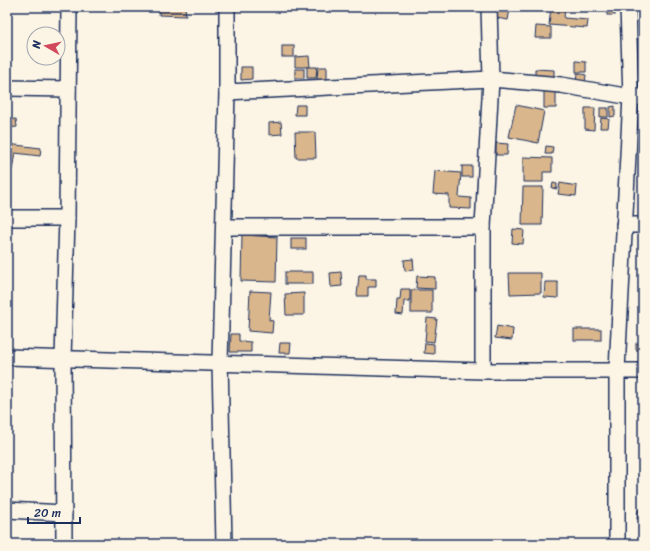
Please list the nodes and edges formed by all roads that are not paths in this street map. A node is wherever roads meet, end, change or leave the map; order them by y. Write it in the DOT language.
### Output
graph roads {
  1 [pos="69,7"];
  2 [pos="227,7"];
  3 [pos="489,7"];
  4 [pos="628,7"];
  5 [pos="491,79"];
  6 [pos="7,88"];
  7 [pos="68,89"];
  8 [pos="227,92"];
  9 [pos="637,97"];
  10 [pos="7,218"];
  11 [pos="67,218"];
  12 [pos="624,225"];
  13 [pos="643,225"];
  14 [pos="224,227"];
  15 [pos="483,227"];
  16 [pos="7,357"];
  17 [pos="63,359"];
  18 [pos="220,362"];
  19 [pos="617,370"];
  20 [pos="483,371"];
  21 [pos="643,371"];
  22 [pos="7,510"];
  23 [pos="64,513"];
  24 [pos="64,544"];
  25 [pos="224,544"];
  26 [pos="617,544"];
  1 -- 7 [label="street"];
  2 -- 8 [label="street"];
  3 -- 5 [label="street"];
  4 -- 9 [label="street"];
  5 -- 8 [label="street"];
  5 -- 9 [label="street"];
  5 -- 15 [label="street"];
  6 -- 7 [label="street"];
  7 -- 11 [label="street"];
  8 -- 14 [label="street"];
  9 -- 12 [label="street"];
  10 -- 11 [label="street"];
  11 -- 17 [label="street"];
  12 -- 13 [label="street"];
  12 -- 19 [label="street"];
  14 -- 15 [label="street"];
  14 -- 18 [label="street"];
  15 -- 20 [label="street"];
  16 -- 17 [label="street"];
  17 -- 18 [label="street"];
  17 -- 23 [label="street"];
  18 -- 20 [label="street"];
  18 -- 25 [label="street"];
  19 -- 20 [label="street"];
  19 -- 21 [label="street"];
  19 -- 26 [label="street"];
  22 -- 23 [label="street"];
  23 -- 24 [label="street"];
}
